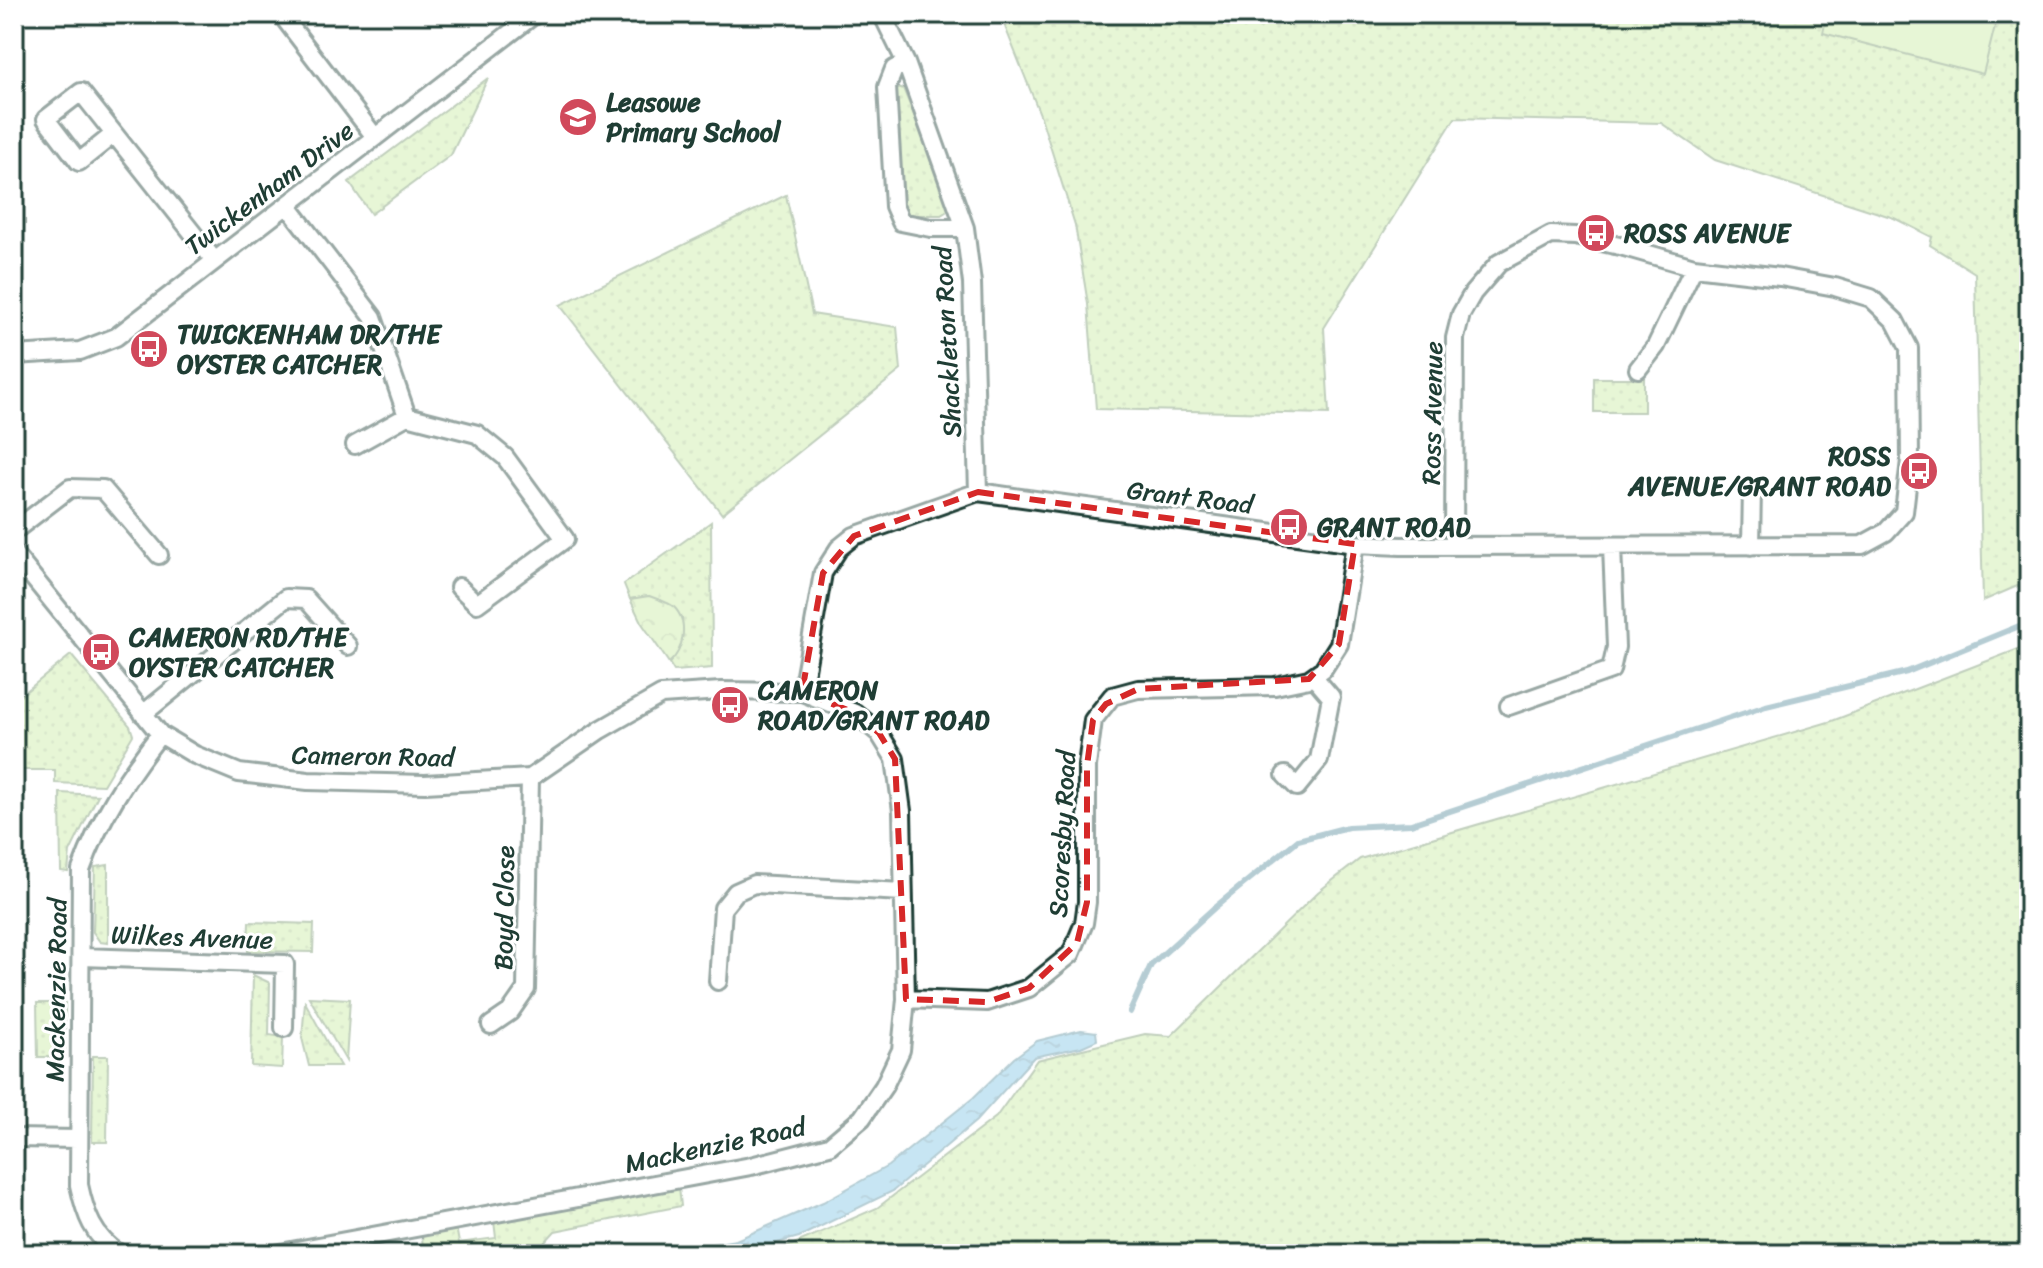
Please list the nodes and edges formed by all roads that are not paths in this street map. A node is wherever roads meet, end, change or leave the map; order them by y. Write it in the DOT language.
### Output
graph roads {
  1 [pos="281,14"];
  2 [pos="535,14"];
  3 [pos="882,14"];
  4 [pos="906,63"];
  5 [pos="114,134"];
  6 [pos="375,137"];
  7 [pos="287,205"];
  8 [pos="965,228"];
  9 [pos="214,260"];
  10 [pos="1694,267"];
  11 [pos="14,355"];
  12 [pos="1638,369"];
  13 [pos="407,416"];
  14 [pos="355,445"];
  15 [pos="1752,488"];
  16 [pos="978,492"];
  17 [pos="14,531"];
  18 [pos="1886,532"];
  19 [pos="1355,544"];
  20 [pos="1454,546"];
  21 [pos="1612,546"];
  22 [pos="1751,546"];
  23 [pos="14,554"];
  24 [pos="159,555"];
  25 [pos="459,587"];
  26 [pos="348,646"];
  27 [pos="1313,676"];
  28 [pos="802,692"];
  29 [pos="1509,706"];
  30 [pos="143,714"];
  31 [pos="160,734"];
  32 [pos="1285,775"];
  33 [pos="530,778"];
  34 [pos="903,892"];
  35 [pos="82,957"];
  36 [pos="718,981"];
  37 [pos="906,999"];
  38 [pos="491,1025"];
  39 [pos="284,1028"];
  40 [pos="14,1138"];
  41 [pos="78,1139"];
  42 [pos="120,1254"];
  43 [pos="275,1254"];
  1 -- 6 [label="street"];
  2 -- 6 [label="street, Twickenham Drive"];
  3 -- 4 [label="street, Shackleton Road"];
  4 -- 8 [label="street, Shackleton Road"];
  4 -- 8 [label="street"];
  5 -- 9 [label="street"];
  6 -- 7 [label="street, Twickenham Drive"];
  7 -- 9 [label="street, Twickenham Drive"];
  7 -- 13 [label="street"];
  8 -- 16 [label="street, Shackleton Road"];
  9 -- 11 [label="street, Twickenham Drive"];
  10 -- 12 [label="street"];
  10 -- 18 [label="street, Ross Avenue"];
  10 -- 20 [label="street, Ross Avenue"];
  13 -- 14 [label="street"];
  13 -- 25 [label="street"];
  15 -- 22 [label="street"];
  16 -- 19 [label="street, Grant Road"];
  16 -- 28 [label="street, Grant Road"];
  17 -- 24 [label="street"];
  18 -- 22 [label="street, Grant Road"];
  19 -- 20 [label="street, Grant Road"];
  19 -- 27 [label="street"];
  20 -- 21 [label="street, Grant Road"];
  21 -- 22 [label="street, Grant Road"];
  21 -- 29 [label="street"];
  23 -- 30 [label="street, Cameron Road"];
  26 -- 30 [label="street"];
  27 -- 32 [label="street"];
  27 -- 37 [label="street, Scoresby Road"];
  28 -- 33 [label="street"];
  28 -- 34 [label="street, Mackenzie Road"];
  30 -- 31 [label="street, Cameron Road"];
  31 -- 33 [label="street, Cameron Road"];
  31 -- 35 [label="street, Mackenzie Road"];
  33 -- 38 [label="street, Boyd Close"];
  34 -- 36 [label="street"];
  34 -- 37 [label="street, Mackenzie Road"];
  35 -- 39 [label="street, Wilkes Avenue"];
  35 -- 41 [label="street, Mackenzie Road"];
  37 -- 43 [label="street, Mackenzie Road"];
  40 -- 41 [label="street"];
  41 -- 42 [label="street, Mackenzie Road"];
}
